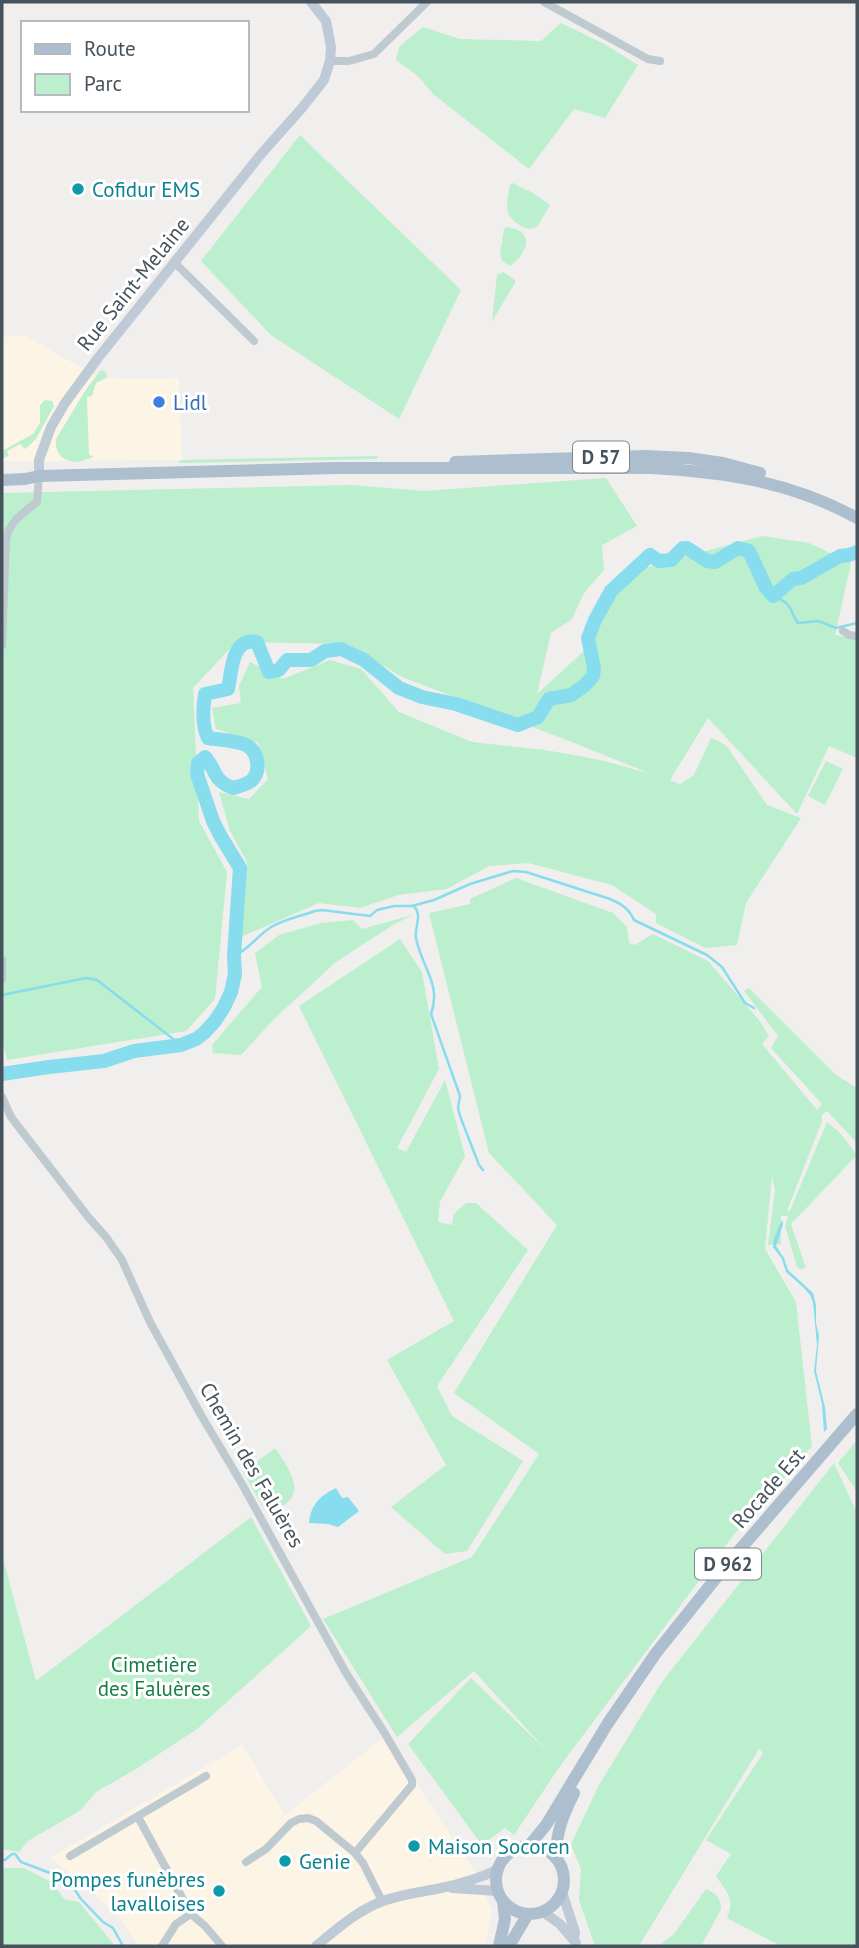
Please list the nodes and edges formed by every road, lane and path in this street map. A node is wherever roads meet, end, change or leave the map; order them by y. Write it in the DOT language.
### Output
graph roads {
  1 [pos="311,2"];
  2 [pos="427,2"];
  3 [pos="544,2"];
  4 [pos="330,61"];
  5 [pos="660,61"];
  6 [pos="175,263"];
  7 [pos="254,341"];
  8 [pos="336,468"];
  9 [pos="2,471"];
  10 [pos="39,476"];
  11 [pos="2,480"];
  12 [pos="857,510"];
  13 [pos="857,518"];
  14 [pos="843,631"];
  15 [pos="857,636"];
  16 [pos="2,645"];
  17 [pos="2,960"];
  18 [pos="2,979"];
  19 [pos="2,1097"];
  20 [pos="857,1414"];
  21 [pos="608,1723"];
  22 [pos="206,1776"];
  23 [pos="138,1817"];
  24 [pos="529,1846"];
  25 [pos="355,1853"];
  26 [pos="70,1856"];
  27 [pos="556,1857"];
  28 [pos="246,1862"];
  29 [pos="497,1870"];
  30 [pos="442,1888"];
  31 [pos="562,1892"];
  32 [pos="500,1896"];
  33 [pos="382,1901"];
  34 [pos="543,1912"];
  35 [pos="191,1914"];
  36 [pos="528,1914"];
  37 [pos="576,1944"];
  38 [pos="162,1946"];
  39 [pos="222,1946"];
  40 [pos="316,1946"];
  41 [pos="499,1946"];
  42 [pos="509,1946"];
  1 -- 4 [label="main road"];
  2 -- 4 [label="street"];
  3 -- 5 [label="street"];
  4 -- 6 [label="main road, Rue Saint-Melaine"];
  6 -- 7 [label="street"];
  6 -- 10 [label="main road, Rue Saint-Melaine"];
  8 -- 10 [label="main road, D 57"];
  8 -- 12 [label="main road, D 57"];
  8 -- 13 [label="main road, D 57"];
  9 -- 10 [label="main road, D 57"];
  10 -- 11 [label="main road, D 57"];
  10 -- 16 [label="street"];
  14 -- 15 [label="street"];
  17 -- 18 [label="street"];
  19 -- 25 [label="street, Chemin des Faluères"];
  20 -- 21 [label="main road, Rocade Est / D 962"];
  21 -- 24 [label="main road, Rocade Est / D 962"];
  21 -- 27 [label="main road, Rocade Est / D 962"];
  22 -- 23 [label="street"];
  23 -- 26 [label="street"];
  23 -- 35 [label="street"];
  24 -- 27 [label="main road"];
  24 -- 29 [label="main road"];
  25 -- 28 [label="street"];
  25 -- 33 [label="street"];
  27 -- 31 [label="main road"];
  29 -- 30 [label="main road"];
  29 -- 32 [label="main road"];
  30 -- 32 [label="main road"];
  30 -- 33 [label="main road"];
  31 -- 34 [label="main road"];
  31 -- 37 [label="main road"];
  32 -- 36 [label="main road"];
  32 -- 41 [label="main road"];
  33 -- 40 [label="main road"];
  34 -- 36 [label="main road"];
  34 -- 37 [label="main road"];
  35 -- 38 [label="street"];
  35 -- 39 [label="street"];
  36 -- 42 [label="main road"];
}
